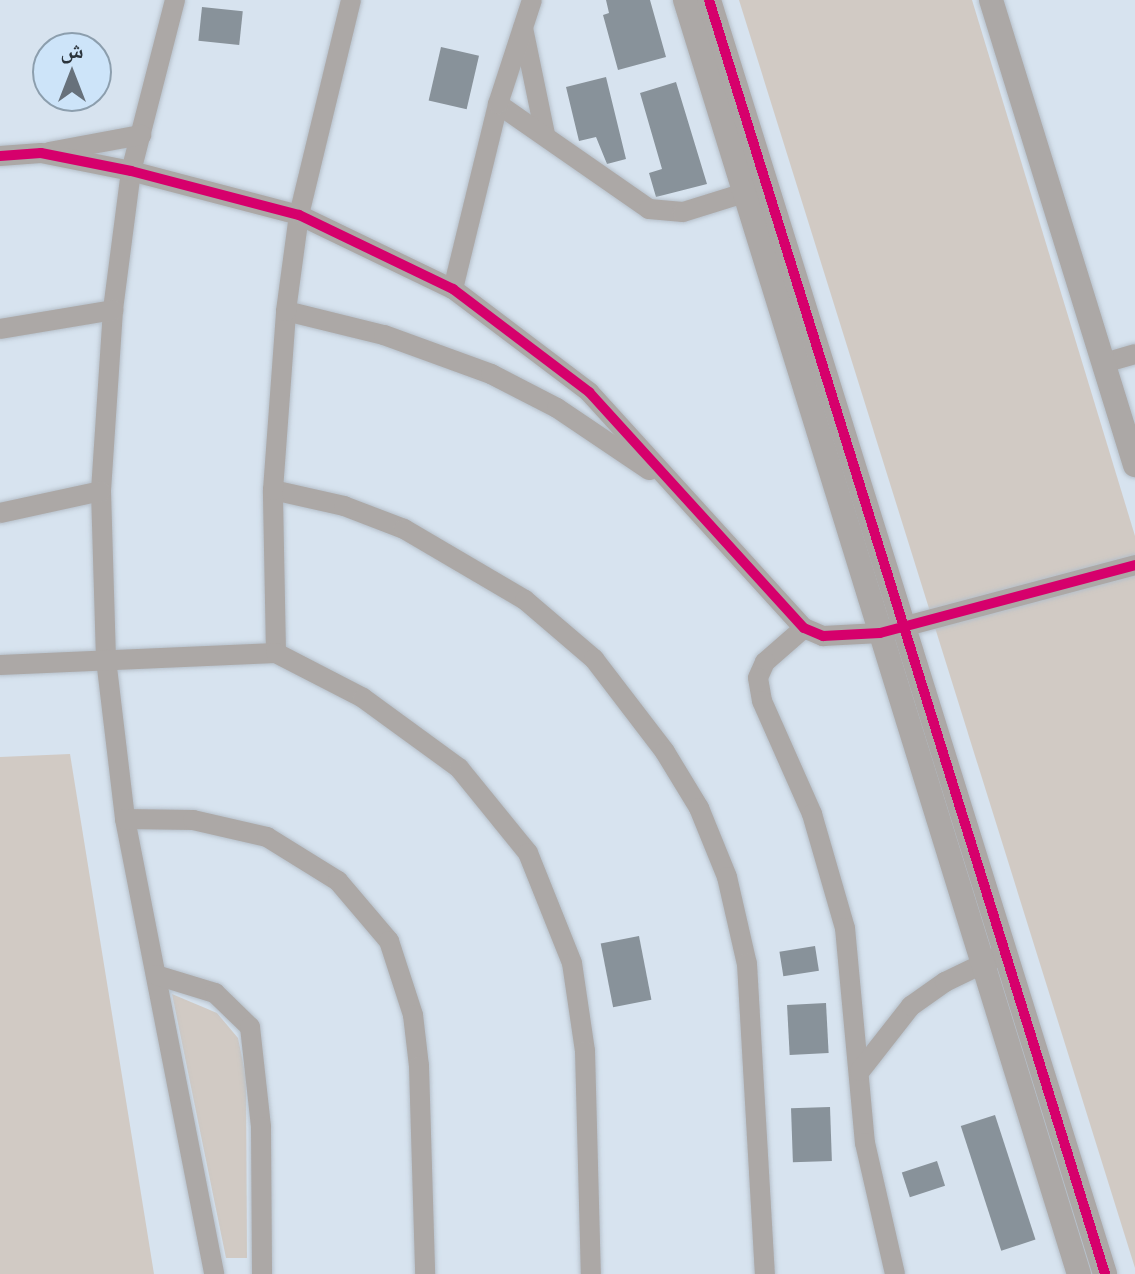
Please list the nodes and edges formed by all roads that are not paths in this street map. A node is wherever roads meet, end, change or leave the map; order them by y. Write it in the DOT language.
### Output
graph roads {
  1 [pos="175,0"];
  2 [pos="351,0"];
  3 [pos="532,0"];
  4 [pos="685,0"];
  5 [pos="709,0"];
  6 [pos="991,0"];
  7 [pos="523,28"];
  8 [pos="498,104"];
  9 [pos="545,134"];
  10 [pos="141,135"];
  11 [pos="41,153"];
  12 [pos="0,156"];
  13 [pos="131,171"];
  14 [pos="755,189"];
  15 [pos="299,215"];
  16 [pos="453,289"];
  17 [pos="113,310"];
  18 [pos="286,311"];
  19 [pos="0,329"];
  20 [pos="1135,354"];
  21 [pos="1104,363"];
  22 [pos="1135,465"];
  23 [pos="273,490"];
  24 [pos="101,491"];
  25 [pos="678,491"];
  26 [pos="0,513"];
  27 [pos="1135,565"];
  28 [pos="804,628"];
  29 [pos="892,630"];
  30 [pos="276,653"];
  31 [pos="106,659"];
  32 [pos="0,665"];
  33 [pos="125,819"];
  34 [pos="993,959"];
  35 [pos="156,975"];
  36 [pos="860,1071"];
  37 [pos="214,1274"];
  38 [pos="262,1274"];
  39 [pos="425,1274"];
  40 [pos="591,1274"];
  41 [pos="765,1274"];
  42 [pos="895,1274"];
  43 [pos="1079,1274"];
  44 [pos="1105,1274"];
  1 -- 10 [label="street"];
  2 -- 15 [label="street"];
  3 -- 7 [label="street"];
  4 -- 14 [label="street"];
  5 -- 14 [label="street"];
  6 -- 21 [label="street"];
  7 -- 8 [label="street"];
  7 -- 9 [label="street"];
  8 -- 9 [label="street"];
  8 -- 16 [label="street"];
  9 -- 14 [label="street"];
  10 -- 11 [label="street"];
  10 -- 13 [label="street"];
  11 -- 12 [label="street"];
  11 -- 13 [label="street"];
  13 -- 15 [label="street"];
  13 -- 17 [label="street"];
  14 -- 29 [label="street"];
  15 -- 16 [label="street"];
  15 -- 18 [label="street"];
  16 -- 25 [label="street"];
  17 -- 19 [label="street"];
  17 -- 24 [label="street"];
  18 -- 23 [label="street"];
  18 -- 25 [label="street"];
  20 -- 21 [label="street"];
  21 -- 22 [label="street"];
  23 -- 30 [label="street"];
  23 -- 41 [label="street"];
  24 -- 26 [label="street"];
  24 -- 31 [label="street"];
  25 -- 28 [label="street"];
  27 -- 29 [label="street"];
  28 -- 29 [label="street"];
  28 -- 36 [label="street"];
  29 -- 34 [label="street"];
  30 -- 31 [label="street"];
  30 -- 40 [label="street"];
  31 -- 32 [label="street"];
  31 -- 33 [label="street"];
  33 -- 35 [label="street"];
  33 -- 39 [label="street"];
  34 -- 36 [label="street"];
  34 -- 43 [label="street"];
  34 -- 44 [label="street"];
  35 -- 37 [label="street"];
  35 -- 38 [label="street"];
  36 -- 42 [label="street"];
}
